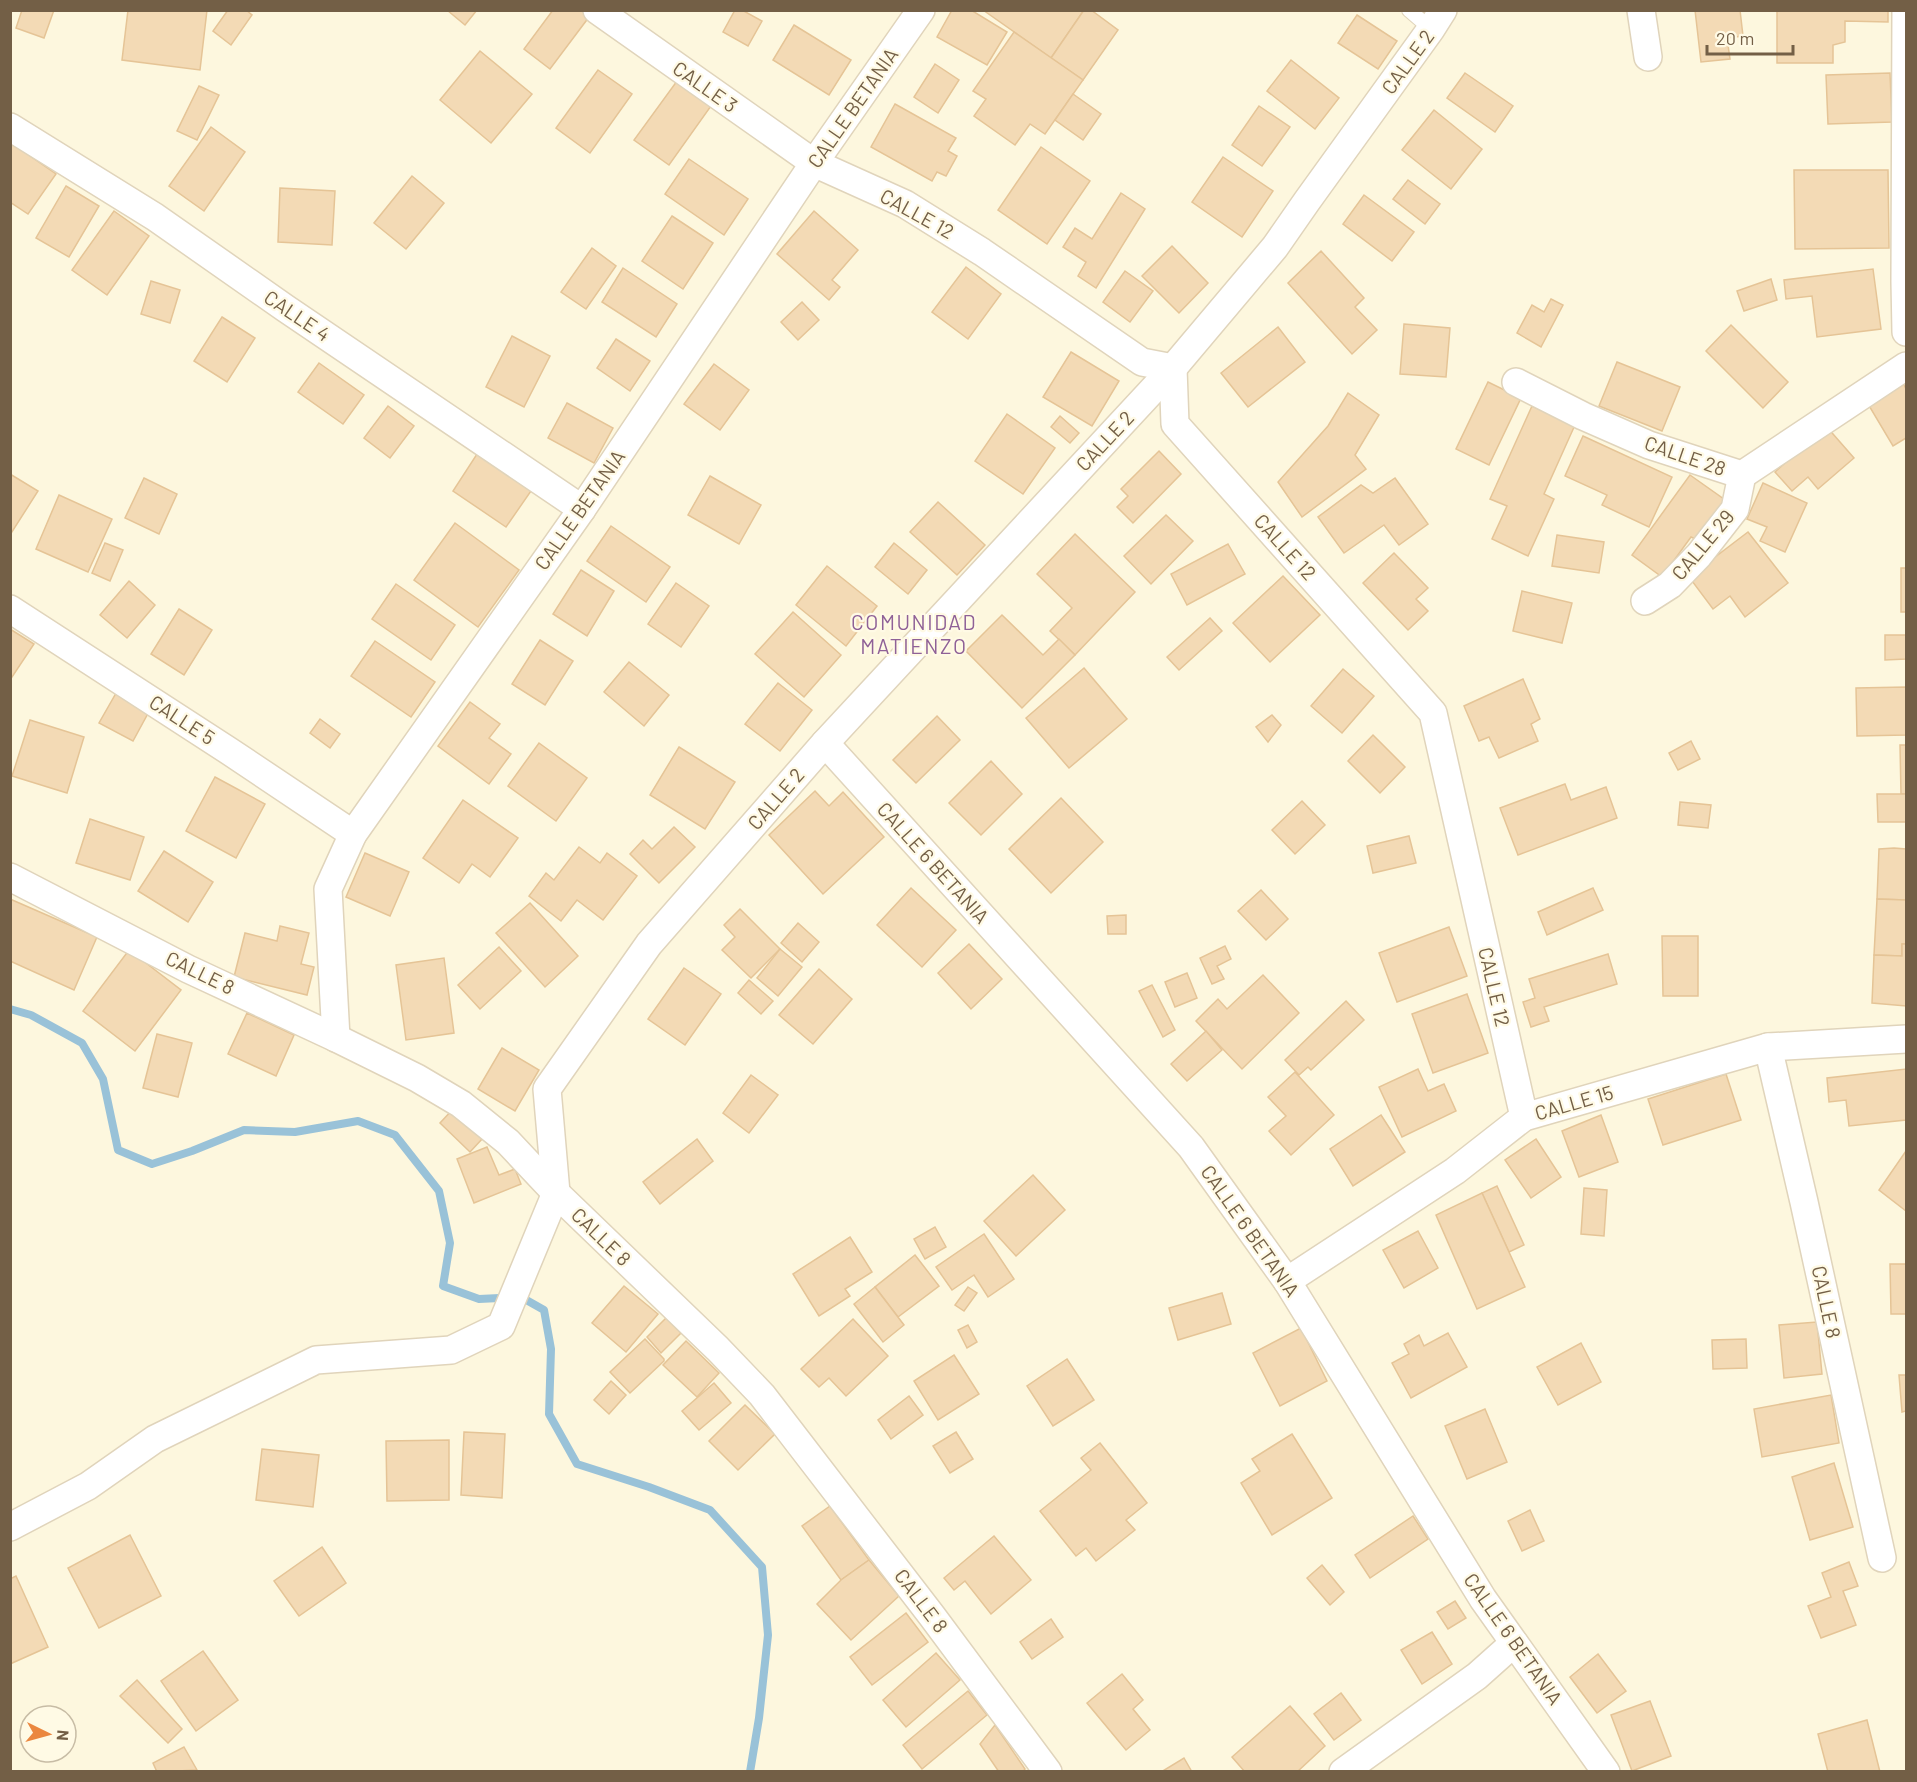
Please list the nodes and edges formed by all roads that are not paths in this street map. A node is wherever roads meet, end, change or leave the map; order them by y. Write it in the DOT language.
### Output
graph roads {
  1 [pos="597,10"];
  2 [pos="921,10"];
  3 [pos="1409,10"];
  4 [pos="1641,10"];
  5 [pos="1906,10"];
  6 [pos="1437,20"];
  7 [pos="1648,57"];
  8 [pos="10,127"];
  9 [pos="814,163"];
  10 [pos="1906,332"];
  11 [pos="1906,366"];
  12 [pos="1173,368"];
  13 [pos="1516,382"];
  14 [pos="1742,475"];
  15 [pos="582,509"];
  16 [pos="1645,601"];
  17 [pos="10,609"];
  18 [pos="825,743"];
  19 [pos="353,834"];
  20 [pos="10,877"];
  21 [pos="336,1038"];
  22 [pos="1906,1039"];
  23 [pos="1768,1047"];
  24 [pos="1524,1117"];
  25 [pos="556,1192"];
  26 [pos="1287,1281"];
  27 [pos="10,1527"];
  28 [pos="1882,1558"];
  29 [pos="1514,1643"];
  30 [pos="1048,1772"];
  31 [pos="1343,1772"];
  32 [pos="1606,1772"];
  1 -- 9 [label="street, CALLE 3"];
  2 -- 9 [label="street, CALLE BETANIA"];
  3 -- 6 [label="lane"];
  4 -- 7 [label="street"];
  5 -- 10 [label="street"];
  6 -- 12 [label="street, CALLE 2"];
  8 -- 15 [label="street, CALLE 4"];
  9 -- 12 [label="street, CALLE 12"];
  9 -- 15 [label="street, CALLE BETANIA"];
  11 -- 14 [label="street, CALLE 28"];
  12 -- 18 [label="street, CALLE 2"];
  12 -- 24 [label="street, CALLE 12"];
  13 -- 14 [label="street, CALLE 28"];
  14 -- 16 [label="street, CALLE 29"];
  15 -- 19 [label="street, CALLE BETANIA"];
  17 -- 19 [label="street, CALLE 5"];
  18 -- 25 [label="street, CALLE 2"];
  18 -- 26 [label="street, CALLE 6 BETANIA"];
  19 -- 21 [label="street, CALLE BETANIA"];
  20 -- 21 [label="street, CALLE 8"];
  21 -- 25 [label="street, CALLE 8"];
  22 -- 23 [label="street, CALLE 15"];
  23 -- 24 [label="street, CALLE 15"];
  23 -- 28 [label="street, CALLE 8"];
  24 -- 26 [label="street, CALLE 15"];
  25 -- 27 [label="street"];
  25 -- 30 [label="street, CALLE 8"];
  26 -- 29 [label="street, CALLE 6 BETANIA"];
  29 -- 31 [label="street"];
  29 -- 32 [label="street, CALLE 6 BETANIA"];
}
